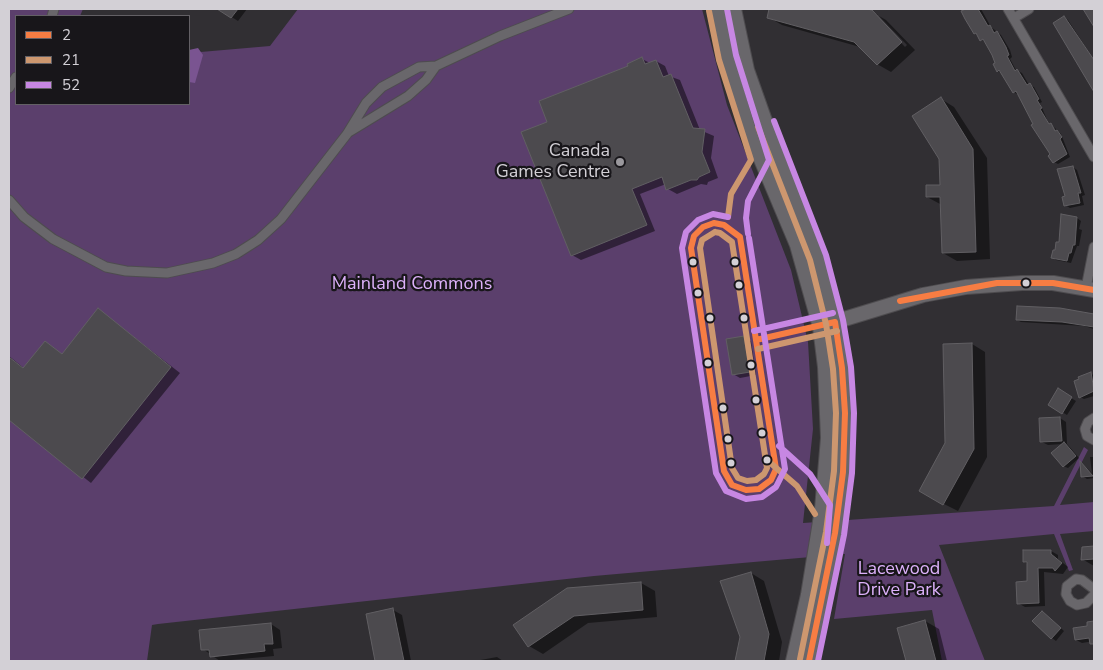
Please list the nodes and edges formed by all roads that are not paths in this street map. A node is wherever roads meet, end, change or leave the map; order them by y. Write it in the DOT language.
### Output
graph roads {
  1 [pos="569,9"];
  2 [pos="718,9"];
  3 [pos="734,9"];
  4 [pos="1008,9"];
  5 [pos="1029,9"];
  6 [pos="1014,18"];
  7 [pos="436,66"];
  8 [pos="347,134"];
  9 [pos="1094,157"];
  10 [pos="9,200"];
  11 [pos="1094,247"];
  12 [pos="1090,289"];
  13 [pos="836,322"];
  14 [pos="820,326"];
  15 [pos="1094,418"];
  16 [pos="1094,440"];
  17 [pos="1094,588"];
  18 [pos="1094,595"];
  19 [pos="793,661"];
  20 [pos="809,661"];
  1 -- 7 [label="street"];
  2 -- 14 [label="main road"];
  3 -- 13 [label="main road"];
  4 -- 6 [label="street"];
  5 -- 6 [label="street"];
  6 -- 9 [label="street"];
  7 -- 8 [label="street"];
  7 -- 8 [label="street"];
  8 -- 10 [label="street"];
  11 -- 12 [label="street"];
  12 -- 13 [label="main road"];
  13 -- 14 [label="main road"];
  13 -- 20 [label="main road"];
  14 -- 19 [label="main road"];
  15 -- 16 [label="street"];
  17 -- 18 [label="street"];
}
